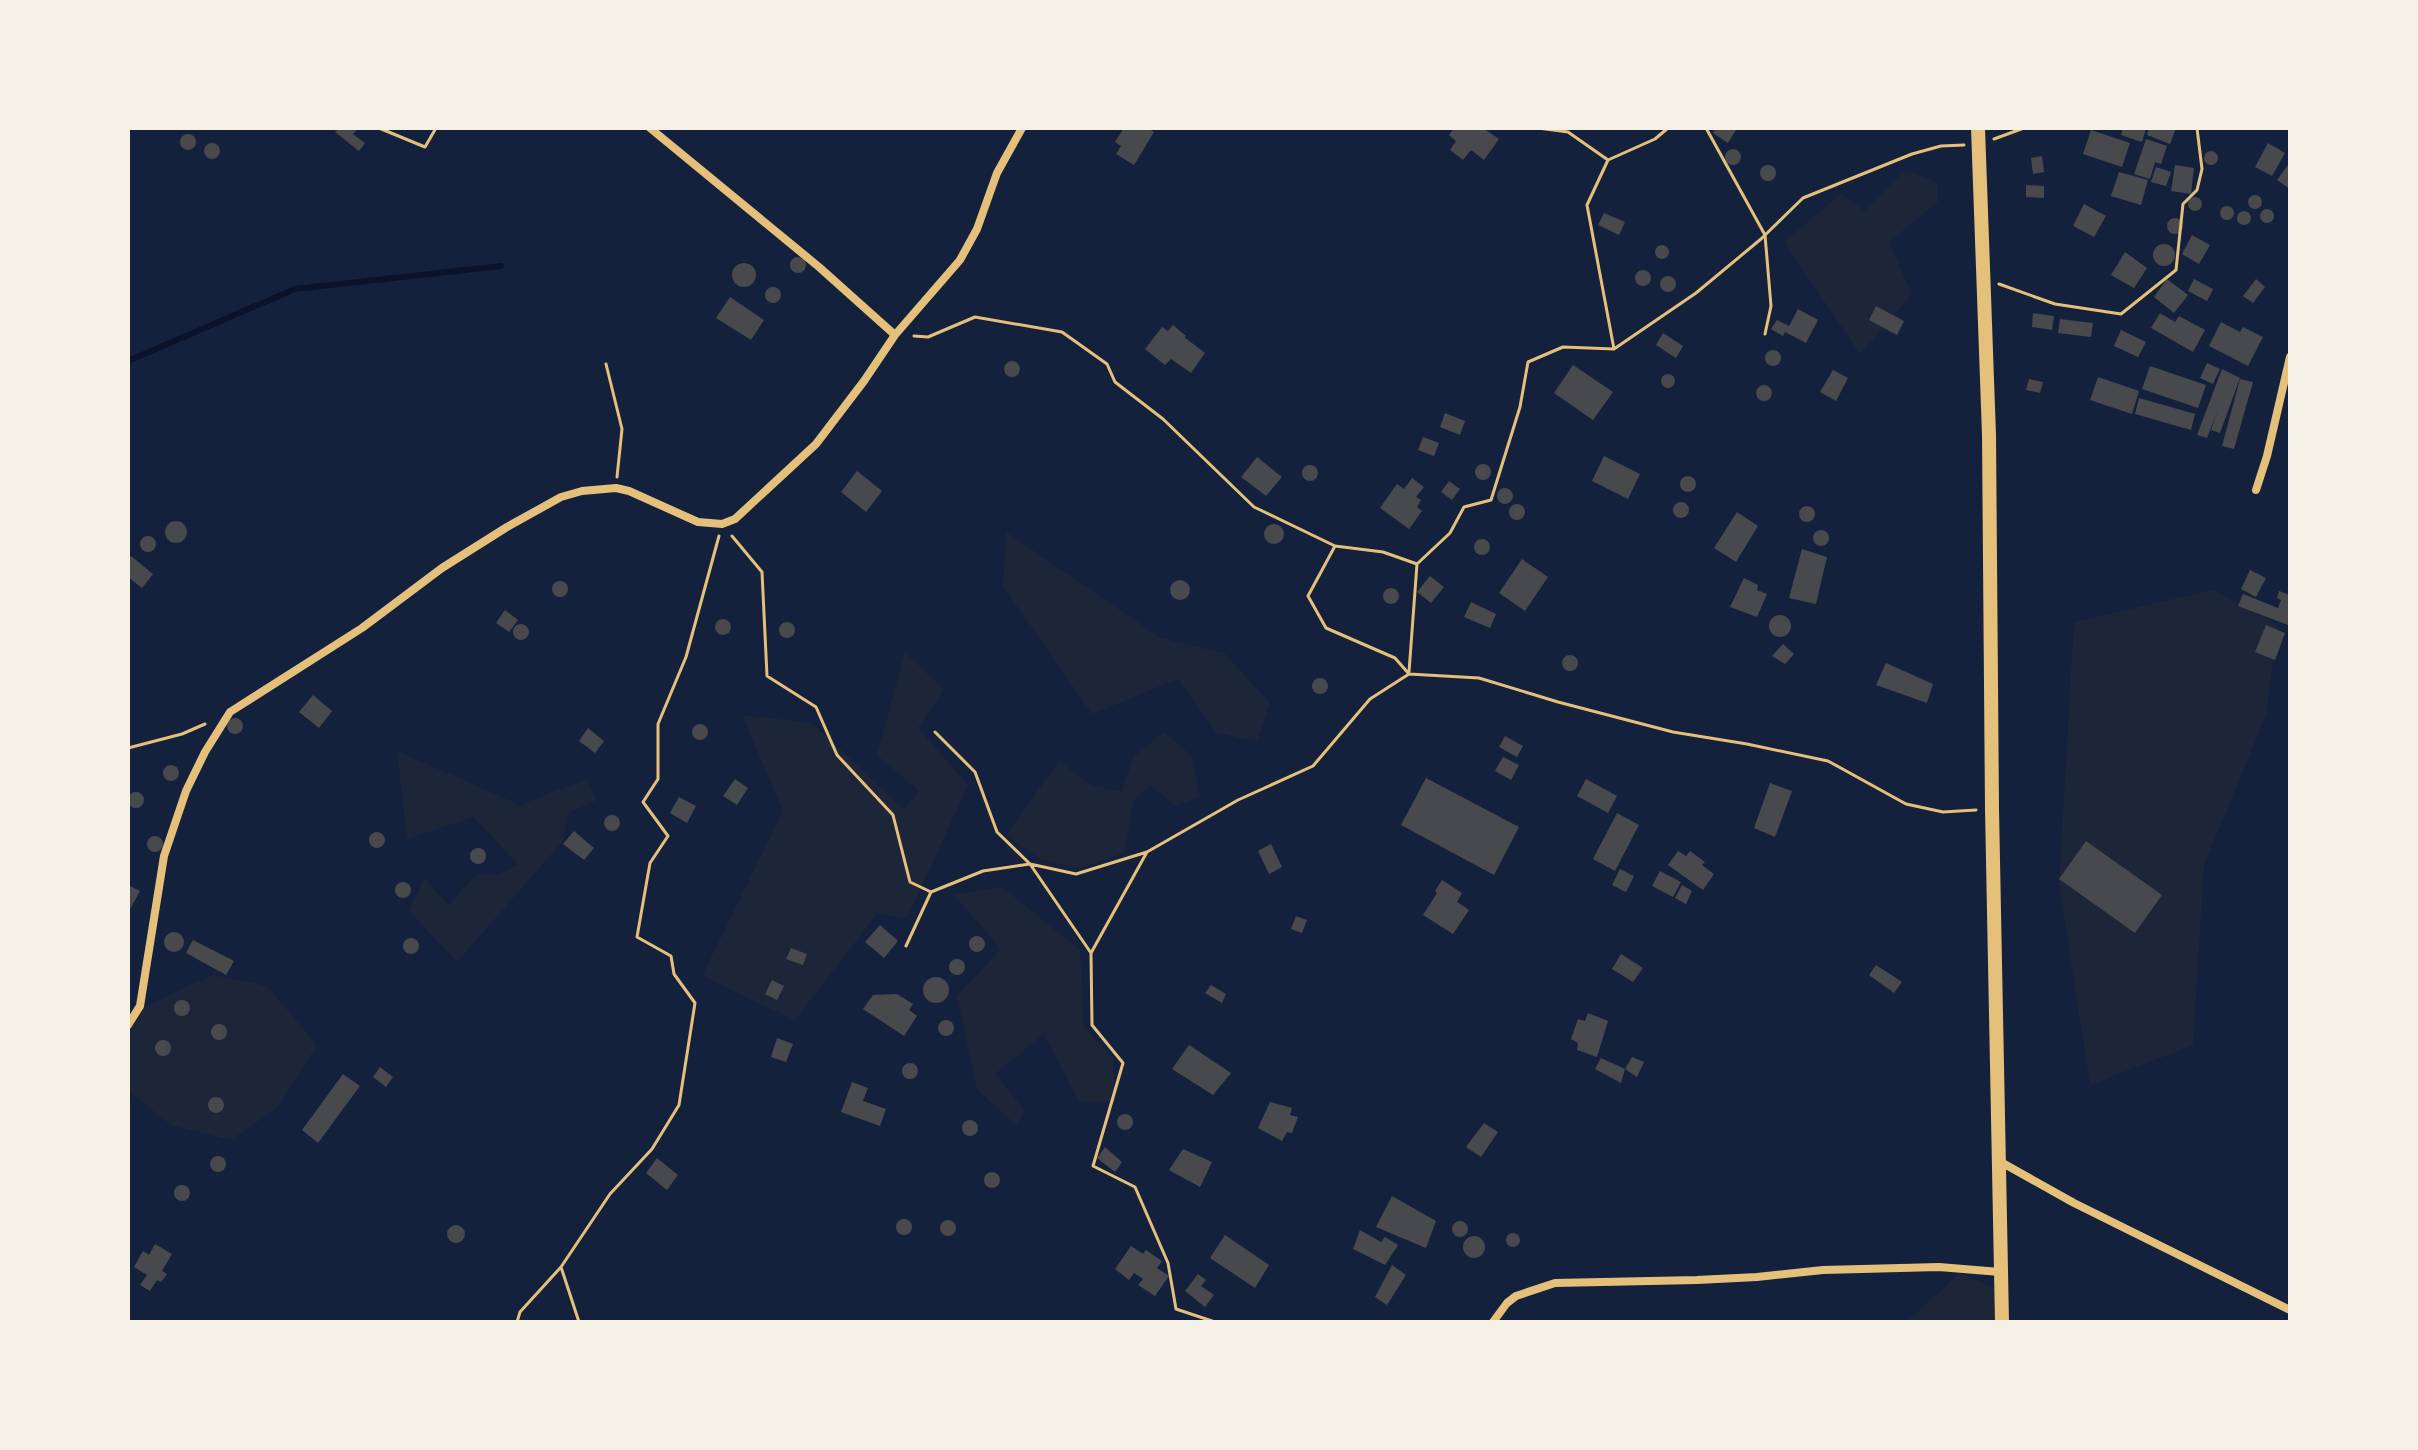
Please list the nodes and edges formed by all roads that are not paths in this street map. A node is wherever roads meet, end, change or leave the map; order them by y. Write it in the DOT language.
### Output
graph roads {
  1 [pos="650,128"];
  2 [pos="1022,128"];
  3 [pos="1978,128"];
  4 [pos="895,335"];
  5 [pos="2290,357"];
  6 [pos="2256,490"];
  7 [pos="128,1025"];
  8 [pos="1999,1160"];
  9 [pos="2000,1272"];
  10 [pos="2290,1310"];
  11 [pos="1493,1322"];
  12 [pos="2002,1322"];
  1 -- 4 [label="street"];
  2 -- 4 [label="street"];
  3 -- 8 [label="street"];
  4 -- 7 [label="street"];
  5 -- 6 [label="street"];
  8 -- 9 [label="street"];
  8 -- 10 [label="street"];
  9 -- 11 [label="street"];
  9 -- 12 [label="street"];
}
